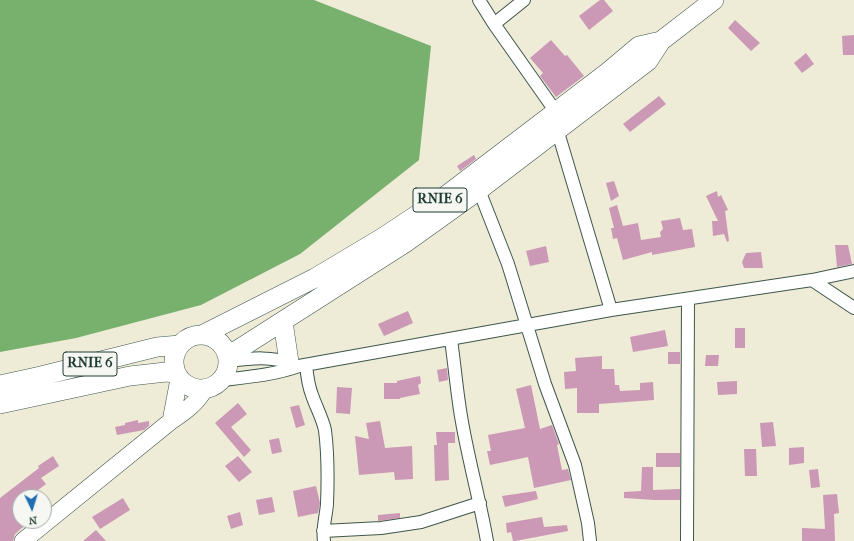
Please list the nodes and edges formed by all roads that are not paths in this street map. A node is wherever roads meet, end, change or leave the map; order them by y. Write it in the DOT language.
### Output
graph roads {
  1 [pos="479,0"];
  2 [pos="524,0"];
  3 [pos="714,0"];
  4 [pos="494,24"];
  5 [pos="557,121"];
  6 [pos="479,190"];
  7 [pos="854,271"];
  8 [pos="812,280"];
  9 [pos="688,299"];
  10 [pos="854,308"];
  11 [pos="611,310"];
  12 [pos="283,322"];
  13 [pos="526,324"];
  14 [pos="202,335"];
  15 [pos="451,340"];
  16 [pos="180,345"];
  17 [pos="228,358"];
  18 [pos="298,365"];
  19 [pos="177,376"];
  20 [pos="222,380"];
  21 [pos="0,385"];
  22 [pos="204,390"];
  23 [pos="0,404"];
  24 [pos="171,421"];
  25 [pos="480,503"];
  26 [pos="323,536"];
  27 [pos="22,541"];
  28 [pos="487,541"];
  29 [pos="590,541"];
  30 [pos="687,541"];
  1 -- 4 [label="street"];
  2 -- 4 [label="street"];
  3 -- 5 [label="main road, RNIE 6"];
  4 -- 5 [label="street"];
  5 -- 6 [label="main road, RNIE 6"];
  5 -- 11 [label="street"];
  5 -- 14 [label="main road, RNIE 6"];
  6 -- 12 [label="main road, RNIE 6"];
  6 -- 13 [label="street"];
  7 -- 8 [label="street"];
  8 -- 9 [label="street"];
  8 -- 10 [label="street"];
  9 -- 11 [label="street"];
  9 -- 30 [label="street"];
  11 -- 13 [label="street"];
  12 -- 17 [label="main road, RNIE 6"];
  12 -- 18 [label="main road"];
  13 -- 15 [label="street"];
  13 -- 29 [label="street"];
  14 -- 16 [label="main road, RNIE 6"];
  14 -- 17 [label="main road"];
  15 -- 18 [label="street"];
  15 -- 25 [label="street"];
  16 -- 19 [label="main road"];
  16 -- 21 [label="main road, RNIE 6"];
  17 -- 18 [label="street"];
  17 -- 20 [label="main road"];
  18 -- 20 [label="street"];
  18 -- 26 [label="street"];
  19 -- 22 [label="main road"];
  19 -- 23 [label="main road, RNIE 6"];
  19 -- 24 [label="main road"];
  20 -- 22 [label="main road"];
  22 -- 24 [label="main road"];
  24 -- 27 [label="main road"];
  25 -- 26 [label="street"];
  25 -- 28 [label="street"];
}
